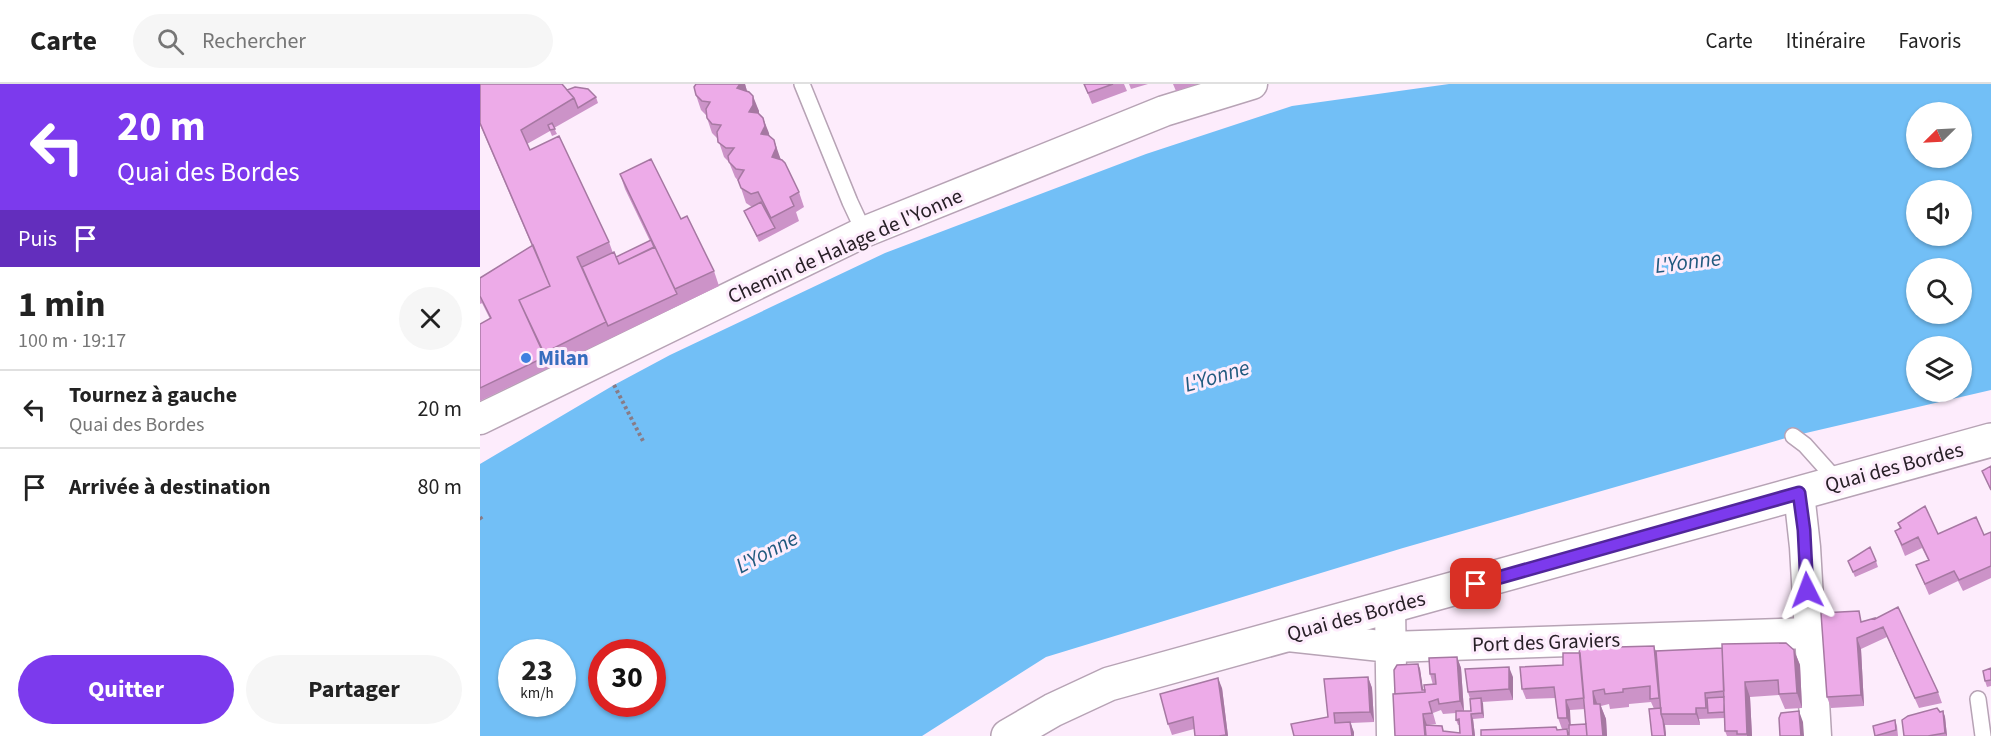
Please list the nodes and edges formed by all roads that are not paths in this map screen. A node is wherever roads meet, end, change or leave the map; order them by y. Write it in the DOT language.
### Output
graph roads {
  1 [pos="802,84"];
  2 [pos="1252,84"];
  3 [pos="864,232"];
  4 [pos="480,419"];
  5 [pos="1793,436"];
  6 [pos="1991,441"];
  7 [pos="1839,483"];
  8 [pos="1799,493"];
  9 [pos="1390,606"];
  10 [pos="1809,633"];
  11 [pos="1284,636"];
  12 [pos="1390,647"];
  13 [pos="1978,699"];
  14 [pos="1008,736"];
  15 [pos="1392,736"];
  16 [pos="1816,736"];
  17 [pos="1983,736"];
  1 -- 3 [label="lane"];
  2 -- 3 [label="street, Chemin de Halage de l'Yonne"];
  3 -- 4 [label="street, Chemin de Halage de l'Yonne"];
  5 -- 7 [label="lane"];
  6 -- 7 [label="main road, Quai des Bordes"];
  7 -- 8 [label="main road, Quai des Bordes"];
  8 -- 9 [label="main road, Quai des Bordes"];
  8 -- 10 [label="street"];
  9 -- 11 [label="main road, Quai des Bordes"];
  9 -- 12 [label="street"];
  10 -- 12 [label="street, Port des Graviers"];
  10 -- 16 [label="street"];
  11 -- 12 [label="street, Port des Graviers"];
  11 -- 14 [label="main road, Quai des Bordes"];
  12 -- 15 [label="street"];
  13 -- 17 [label="lane"];
}
